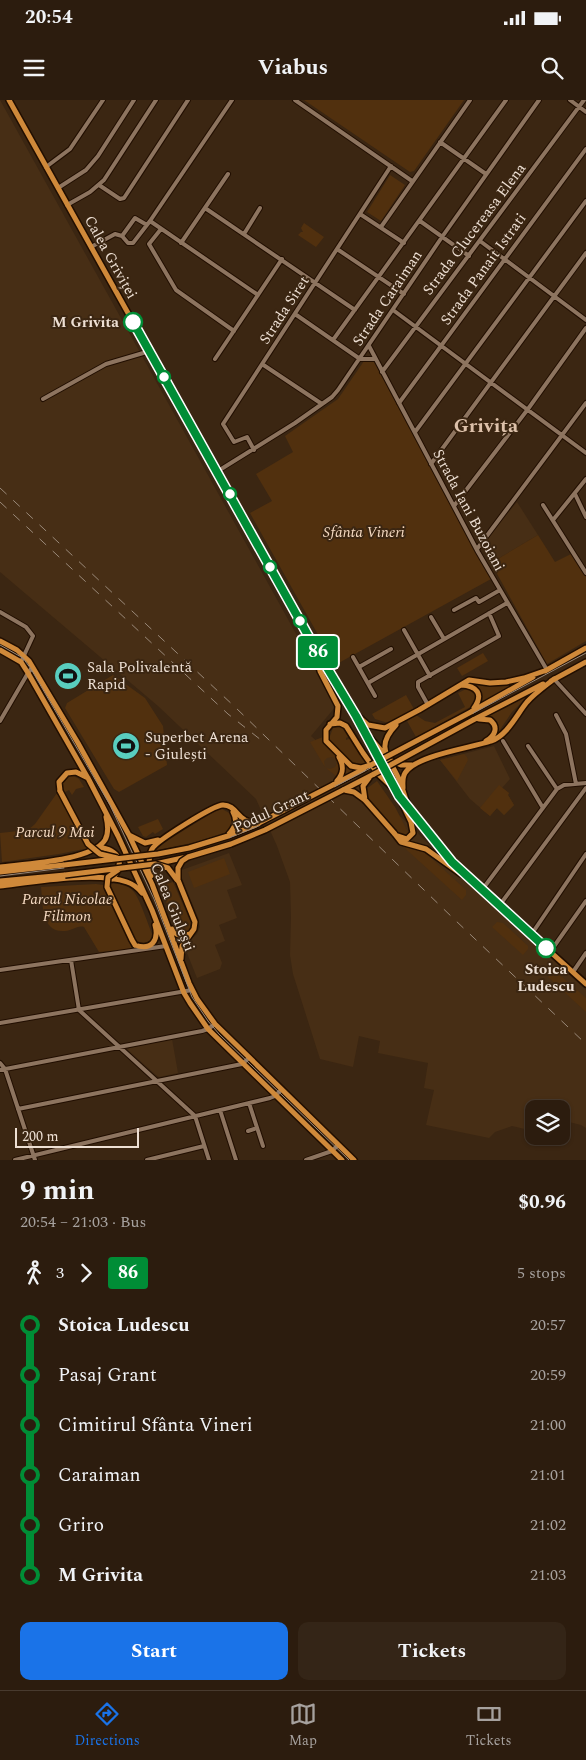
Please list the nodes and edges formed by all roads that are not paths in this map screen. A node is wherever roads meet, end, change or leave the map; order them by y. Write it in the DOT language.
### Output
graph roads {
  1 [pos="9,100"];
  2 [pos="103,100"];
  3 [pos="134,100"];
  4 [pos="156,100"];
  5 [pos="188,100"];
  6 [pos="232,100"];
  7 [pos="295,100"];
  8 [pos="470,100"];
  9 [pos="506,100"];
  10 [pos="539,100"];
  11 [pos="570,100"];
  12 [pos="584,100"];
  13 [pos="579,107"];
  14 [pos="586,112"];
  15 [pos="440,142"];
  16 [pos="586,149"];
  17 [pos="464,158"];
  18 [pos="391,166"];
  19 [pos="46,167"];
  20 [pos="228,174"];
  21 [pos="486,174"];
  22 [pos="412,181"];
  23 [pos="99,185"];
  24 [pos="58,188"];
  25 [pos="586,201"];
  26 [pos="67,204"];
  27 [pos="205,208"];
  28 [pos="260,208"];
  29 [pos="360,214"];
  30 [pos="150,221"];
  31 [pos="420,221"];
  32 [pos="146,226"];
  33 [pos="381,228"];
  34 [pos="161,229"];
  35 [pos="244,234"];
  36 [pos="122,236"];
  37 [pos="442,237"];
  38 [pos="480,242"];
  39 [pos="182,243"];
  40 [pos="404,243"];
  41 [pos="91,247"];
  42 [pos="337,249"];
  43 [pos="586,253"];
  44 [pos="469,256"];
  45 [pos="282,259"];
  46 [pos="504,260"];
  47 [pos="379,277"];
  48 [pos="529,278"];
  49 [pos="315,282"];
  50 [pos="404,294"];
  51 [pos="258,295"];
  52 [pos="553,297"];
  53 [pos="355,310"];
  54 [pos="394,310"];
  55 [pos="295,314"];
  56 [pos="586,320"];
  57 [pos="416,326"];
  58 [pos="586,328"];
  59 [pos="234,331"];
  60 [pos="333,340"];
  61 [pos="441,345"];
  62 [pos="369,346"];
  63 [pos="150,351"];
  64 [pos="215,359"];
  65 [pos="360,359"];
  66 [pos="375,359"];
  67 [pos="467,363"];
  68 [pos="262,364"];
  69 [pos="382,372"];
  70 [pos="492,382"];
  71 [pos="43,399"];
  72 [pos="399,403"];
  73 [pos="586,403"];
  74 [pos="322,404"];
  75 [pos="528,409"];
  76 [pos="415,432"];
  77 [pos="562,435"];
  78 [pos="254,450"];
  79 [pos="586,452"];
  80 [pos="432,464"];
  81 [pos="218,471"];
  82 [pos="586,479"];
  83 [pos="575,494"];
  84 [pos="543,505"];
  85 [pos="454,506"];
  86 [pos="586,517"];
  87 [pos="553,520"];
  88 [pos="477,549"];
  89 [pos="586,573"];
  90 [pos="500,590"];
  91 [pos="507,603"];
  92 [pos="454,610"];
  93 [pos="0,612"];
  94 [pos="489,613"];
  95 [pos="431,617"];
  96 [pos="404,630"];
  97 [pos="444,639"];
  98 [pos="0,640"];
  99 [pos="314,646"];
  100 [pos="586,648"];
  101 [pos="391,649"];
  102 [pos="0,650"];
  103 [pos="418,654"];
  104 [pos="24,655"];
  105 [pos="353,656"];
  106 [pos="20,662"];
  107 [pos="586,662"];
  108 [pos="359,667"];
  109 [pos="34,670"];
  110 [pos="547,670"];
  111 [pos="28,673"];
  112 [pos="430,676"];
  113 [pos="554,680"];
  114 [pos="368,683"];
  115 [pos="461,685"];
  116 [pos="374,696"];
  117 [pos="428,705"];
  118 [pos="351,708"];
  119 [pos="471,712"];
  120 [pos="586,714"];
  121 [pos="556,715"];
  122 [pos="473,720"];
  123 [pos="0,721"];
  124 [pos="400,721"];
  125 [pos="330,724"];
  126 [pos="364,730"];
  127 [pos="502,741"];
  128 [pos="482,744"];
  129 [pos="528,746"];
  130 [pos="338,754"];
  131 [pos="386,755"];
  132 [pos="417,764"];
  133 [pos="371,765"];
  134 [pos="374,774"];
  135 [pos="89,780"];
  136 [pos="586,783"];
  137 [pos="576,784"];
  138 [pos="333,785"];
  139 [pos="403,788"];
  140 [pos="586,788"];
  141 [pos="557,789"];
  142 [pos="343,790"];
  143 [pos="398,793"];
  144 [pos="365,800"];
  145 [pos="231,808"];
  146 [pos="408,808"];
  147 [pos="543,808"];
  148 [pos="105,812"];
  149 [pos="259,824"];
  150 [pos="394,834"];
  151 [pos="128,835"];
  152 [pos="228,836"];
  153 [pos="163,838"];
  154 [pos="98,847"];
  155 [pos="586,854"];
  156 [pos="188,857"];
  157 [pos="123,860"];
  158 [pos="155,864"];
  159 [pos="0,867"];
  160 [pos="126,868"];
  161 [pos="0,872"];
  162 [pos="112,879"];
  163 [pos="178,880"];
  164 [pos="472,881"];
  165 [pos="0,882"];
  166 [pos="152,884"];
  167 [pos="0,886"];
  168 [pos="482,890"];
  169 [pos="586,901"];
  170 [pos="500,906"];
  171 [pos="151,907"];
  172 [pos="163,911"];
  173 [pos="191,934"];
  174 [pos="531,934"];
  175 [pos="166,946"];
  176 [pos="550,952"];
  177 [pos="586,953"];
  178 [pos="71,960"];
  179 [pos="181,962"];
  180 [pos="0,970"];
  181 [pos="573,972"];
  182 [pos="586,984"];
  183 [pos="192,990"];
  184 [pos="184,993"];
  185 [pos="79,1010"];
  186 [pos="0,1023"];
  187 [pos="215,1024"];
  188 [pos="208,1029"];
  189 [pos="117,1046"];
  190 [pos="248,1058"];
  191 [pos="0,1063"];
  192 [pos="242,1064"];
  193 [pos="2,1069"];
  194 [pos="156,1081"];
  195 [pos="281,1090"];
  196 [pos="275,1096"];
  197 [pos="249,1103"];
  198 [pos="18,1110"];
  199 [pos="220,1110"];
  200 [pos="195,1116"];
  201 [pos="257,1128"];
  202 [pos="248,1131"];
  203 [pos="338,1145"];
  204 [pos="204,1146"];
  205 [pos="262,1146"];
  206 [pos="332,1151"];
  207 [pos="35,1158"];
  208 [pos="15,1160"];
  209 [pos="147,1160"];
  210 [pos="209,1160"];
  211 [pos="236,1160"];
  212 [pos="306,1160"];
  213 [pos="342,1160"];
  214 [pos="354,1160"];
  1 -- 19 [label="main road, Calea Griviței"];
  2 -- 19 [label="street"];
  3 -- 24 [label="street"];
  4 -- 23 [label="street"];
  5 -- 23 [label="street"];
  6 -- 30 [label="street"];
  7 -- 18 [label="street"];
  8 -- 15 [label="street"];
  9 -- 17 [label="street"];
  10 -- 21 [label="street, Strada Caraiman"];
  11 -- 13 [label="street"];
  12 -- 13 [label="street, Strada Clucereasa Elena"];
  13 -- 14 [label="street"];
  13 -- 38 [label="street, Strada Clucereasa Elena"];
  15 -- 17 [label="street"];
  15 -- 22 [label="street"];
  16 -- 46 [label="street, Strada Panait Istrati"];
  17 -- 21 [label="street"];
  17 -- 31 [label="street"];
  18 -- 22 [label="street"];
  18 -- 29 [label="street, Strada Siret"];
  19 -- 24 [label="main road, Calea Griviței"];
  20 -- 27 [label="street"];
  21 -- 37 [label="street, Strada Caraiman"];
  22 -- 33 [label="street"];
  23 -- 26 [label="street"];
  24 -- 26 [label="main road, Calea Griviței"];
  25 -- 48 [label="street"];
  26 -- 41 [label="main road, Calea Griviței"];
  27 -- 35 [label="street"];
  27 -- 39 [label="street"];
  28 -- 35 [label="street"];
  29 -- 33 [label="street"];
  29 -- 42 [label="street, Strada Siret"];
  30 -- 32 [label="street"];
  30 -- 34 [label="street"];
  31 -- 37 [label="street"];
  31 -- 40 [label="street"];
  32 -- 36 [label="street"];
  32 -- 36 [label="street"];
  33 -- 40 [label="street"];
  34 -- 39 [label="street"];
  34 -- 59 [label="street"];
  35 -- 45 [label="street"];
  36 -- 41 [label="street"];
  37 -- 44 [label="street"];
  37 -- 50 [label="street, Strada Caraiman"];
  38 -- 44 [label="street, Strada Clucereasa Elena"];
  38 -- 46 [label="street"];
  39 -- 51 [label="street"];
  40 -- 47 [label="street"];
  41 -- 63 [label="main road, Calea Griviței"];
  42 -- 47 [label="street"];
  42 -- 49 [label="street, Strada Siret"];
  43 -- 52 [label="street"];
  44 -- 57 [label="street, Strada Clucereasa Elena"];
  45 -- 49 [label="street"];
  45 -- 51 [label="street"];
  46 -- 48 [label="street"];
  46 -- 61 [label="street, Strada Panait Istrati"];
  47 -- 50 [label="street"];
  47 -- 53 [label="street"];
  48 -- 52 [label="street"];
  48 -- 67 [label="street"];
  49 -- 53 [label="street"];
  49 -- 55 [label="street, Strada Siret"];
  50 -- 54 [label="street, Strada Caraiman"];
  51 -- 59 [label="street"];
  52 -- 56 [label="street"];
  52 -- 70 [label="street"];
  53 -- 60 [label="street"];
  54 -- 57 [label="street"];
  54 -- 62 [label="street, Strada Caraiman"];
  55 -- 60 [label="street"];
  55 -- 68 [label="street, Strada Siret"];
  57 -- 61 [label="street"];
  57 -- 69 [label="street, Strada Clucereasa Elena"];
  58 -- 75 [label="street"];
  59 -- 64 [label="street"];
  60 -- 65 [label="street"];
  61 -- 67 [label="street"];
  61 -- 72 [label="street, Strada Panait Istrati"];
  62 -- 65 [label="street, Strada Caraiman"];
  62 -- 66 [label="street, Strada Iani Buzoiani"];
  63 -- 71 [label="street"];
  63 -- 81 [label="main road, Calea Griviței"];
  65 -- 66 [label="street"];
  65 -- 74 [label="street, Strada Caraiman"];
  66 -- 69 [label="street, Strada Iani Buzoiani"];
  67 -- 70 [label="street"];
  67 -- 76 [label="street"];
  68 -- 74 [label="street"];
  68 -- 78 [label="street, Strada Siret"];
  69 -- 72 [label="street, Strada Iani Buzoiani"];
  70 -- 75 [label="street"];
  70 -- 80 [label="street"];
  72 -- 76 [label="street, Strada Iani Buzoiani"];
  73 -- 77 [label="street"];
  74 -- 78 [label="street, Strada Caraiman"];
  75 -- 77 [label="street"];
  75 -- 85 [label="street"];
  76 -- 80 [label="street, Strada Iani Buzoiani"];
  77 -- 79 [label="street"];
  77 -- 88 [label="street"];
  78 -- 81 [label="street, Strada Caraiman"];
  80 -- 85 [label="street, Strada Iani Buzoiani"];
  81 -- 99 [label="main road, Calea Griviței"];
  82 -- 83 [label="street"];
  83 -- 86 [label="street"];
  83 -- 87 [label="street"];
  84 -- 87 [label="street"];
  85 -- 88 [label="street, Strada Iani Buzoiani"];
  87 -- 89 [label="street"];
  88 -- 90 [label="street, Strada Iani Buzoiani"];
  90 -- 91 [label="street, Strada Iani Buzoiani"];
  90 -- 92 [label="street"];
  91 -- 94 [label="street"];
  91 -- 110 [label="street, Strada Iani Buzoiani"];
  93 -- 104 [label="street"];
  94 -- 97 [label="street"];
  94 -- 112 [label="street"];
  95 -- 97 [label="street"];
  96 -- 103 [label="street"];
  97 -- 103 [label="street"];
  98 -- 104 [label="main road, Calea Giulești"];
  99 -- 118 [label="main road, Calea Griviței"];
  99 -- 125 [label="main road"];
  100 -- 110 [label="main road"];
  101 -- 108 [label="street"];
  102 -- 106 [label="main road, Calea Giulești"];
  103 -- 112 [label="street"];
  103 -- 114 [label="street"];
  104 -- 106 [label="street"];
  104 -- 109 [label="main road, Calea Giulești"];
  105 -- 108 [label="street"];
  106 -- 111 [label="main road, Calea Giulești"];
  107 -- 113 [label="main road"];
  108 -- 114 [label="street"];
  109 -- 111 [label="street"];
  109 -- 151 [label="main road, Calea Giulești"];
  110 -- 115 [label="main road"];
  110 -- 119 [label="main road, Podul Grant"];
  111 -- 123 [label="street"];
  111 -- 135 [label="main road, Calea Giulești"];
  112 -- 117 [label="street"];
  113 -- 120 [label="street"];
  113 -- 122 [label="main road, Podul Grant"];
  113 -- 128 [label="main road"];
  114 -- 116 [label="street"];
  115 -- 117 [label="main road"];
  115 -- 119 [label="main road"];
  117 -- 124 [label="main road"];
  118 -- 124 [label="main road"];
  118 -- 126 [label="main road, Calea Griviței"];
  119 -- 133 [label="main road, Podul Grant, bridge"];
  121 -- 137 [label="street"];
  122 -- 128 [label="main road"];
  122 -- 134 [label="main road, Podul Grant, bridge"];
  124 -- 131 [label="main road"];
  125 -- 130 [label="main road"];
  125 -- 143 [label="main road"];
  126 -- 131 [label="main road"];
  126 -- 143 [label="main road, Calea Griviței"];
  127 -- 147 [label="street"];
  128 -- 132 [label="main road"];
  129 -- 141 [label="street"];
  130 -- 133 [label="main road"];
  130 -- 138 [label="main road"];
  131 -- 132 [label="main road"];
  131 -- 139 [label="main road"];
  132 -- 139 [label="main road"];
  133 -- 138 [label="main road, Podul Grant"];
  134 -- 142 [label="main road, Podul Grant"];
  134 -- 144 [label="main road"];
  135 -- 148 [label="main road, Calea Giulești"];
  135 -- 157 [label="main road, bridge"];
  136 -- 137 [label="street"];
  137 -- 141 [label="street"];
  138 -- 149 [label="main road, Podul Grant, bridge"];
  139 -- 146 [label="main road"];
  140 -- 170 [label="street"];
  141 -- 147 [label="street"];
  142 -- 144 [label="main road"];
  142 -- 156 [label="main road, Podul Grant, bridge"];
  143 -- 146 [label="main road, Calea Griviței"];
  143 -- 150 [label="main road"];
  144 -- 150 [label="main road, bridge"];
  145 -- 149 [label="main road"];
  145 -- 152 [label="main road"];
  145 -- 153 [label="main road"];
  146 -- 164 [label="main road, Calea Griviței"];
  147 -- 168 [label="street"];
  148 -- 154 [label="main road"];
  148 -- 171 [label="main road, Calea Giulești"];
  149 -- 152 [label="main road, Podul Grant"];
  150 -- 164 [label="main road"];
  151 -- 153 [label="main road"];
  151 -- 166 [label="main road, Calea Giulești"];
  152 -- 157 [label="main road, Podul Grant, bridge"];
  153 -- 166 [label="main road"];
  154 -- 159 [label="main road"];
  154 -- 162 [label="main road"];
  155 -- 174 [label="street"];
  156 -- 158 [label="main road, Podul Grant, bridge"];
  156 -- 163 [label="main road, bridge"];
  157 -- 161 [label="main road, Podul Grant, bridge"];
  158 -- 160 [label="main road, Podul Grant, bridge"];
  158 -- 163 [label="main road, bridge"];
  160 -- 165 [label="main road, Podul Grant, bridge"];
  160 -- 171 [label="main road, bridge"];
  162 -- 167 [label="main road"];
  162 -- 171 [label="main road"];
  163 -- 173 [label="main road"];
  164 -- 168 [label="main road, Calea Griviței"];
  166 -- 172 [label="main road, Calea Giulești"];
  168 -- 170 [label="main road, Calea Griviței"];
  169 -- 176 [label="street"];
  170 -- 174 [label="main road, Calea Griviței"];
  171 -- 175 [label="main road, Calea Giulești"];
  172 -- 173 [label="main road"];
  172 -- 179 [label="main road, Calea Giulești"];
  173 -- 179 [label="main road"];
  174 -- 176 [label="main road, Calea Griviței"];
  175 -- 178 [label="street"];
  175 -- 184 [label="main road, Calea Giulești"];
  176 -- 181 [label="main road, Calea Griviței"];
  177 -- 181 [label="street"];
  178 -- 180 [label="street"];
  178 -- 185 [label="street"];
  179 -- 183 [label="main road, Calea Giulești"];
  181 -- 182 [label="main road, Calea Griviței"];
  183 -- 184 [label="street"];
  183 -- 187 [label="main road, Calea Giulești"];
  184 -- 185 [label="street"];
  184 -- 188 [label="main road, Calea Giulești"];
  185 -- 186 [label="street"];
  185 -- 189 [label="street"];
  187 -- 188 [label="street"];
  187 -- 190 [label="main road, Calea Giulești"];
  188 -- 189 [label="street"];
  188 -- 192 [label="main road, Calea Giulești"];
  189 -- 193 [label="street"];
  189 -- 194 [label="street"];
  190 -- 192 [label="street"];
  190 -- 195 [label="main road, Calea Giulești"];
  191 -- 193 [label="street"];
  192 -- 194 [label="street"];
  192 -- 196 [label="main road, Calea Giulești"];
  193 -- 198 [label="street"];
  194 -- 198 [label="street"];
  194 -- 200 [label="street"];
  195 -- 196 [label="street"];
  195 -- 203 [label="main road, Calea Giulești"];
  196 -- 197 [label="street"];
  196 -- 206 [label="main road, Calea Giulești"];
  197 -- 199 [label="street"];
  197 -- 201 [label="street"];
  198 -- 207 [label="street"];
  199 -- 200 [label="street"];
  199 -- 211 [label="street"];
  200 -- 204 [label="street"];
  200 -- 207 [label="street"];
  201 -- 202 [label="street"];
  201 -- 205 [label="street"];
  203 -- 206 [label="street"];
  203 -- 214 [label="main road, Calea Giulești"];
  204 -- 209 [label="street"];
  204 -- 210 [label="street"];
  206 -- 212 [label="street"];
  206 -- 213 [label="main road, Calea Giulești"];
  207 -- 208 [label="street"];
}
